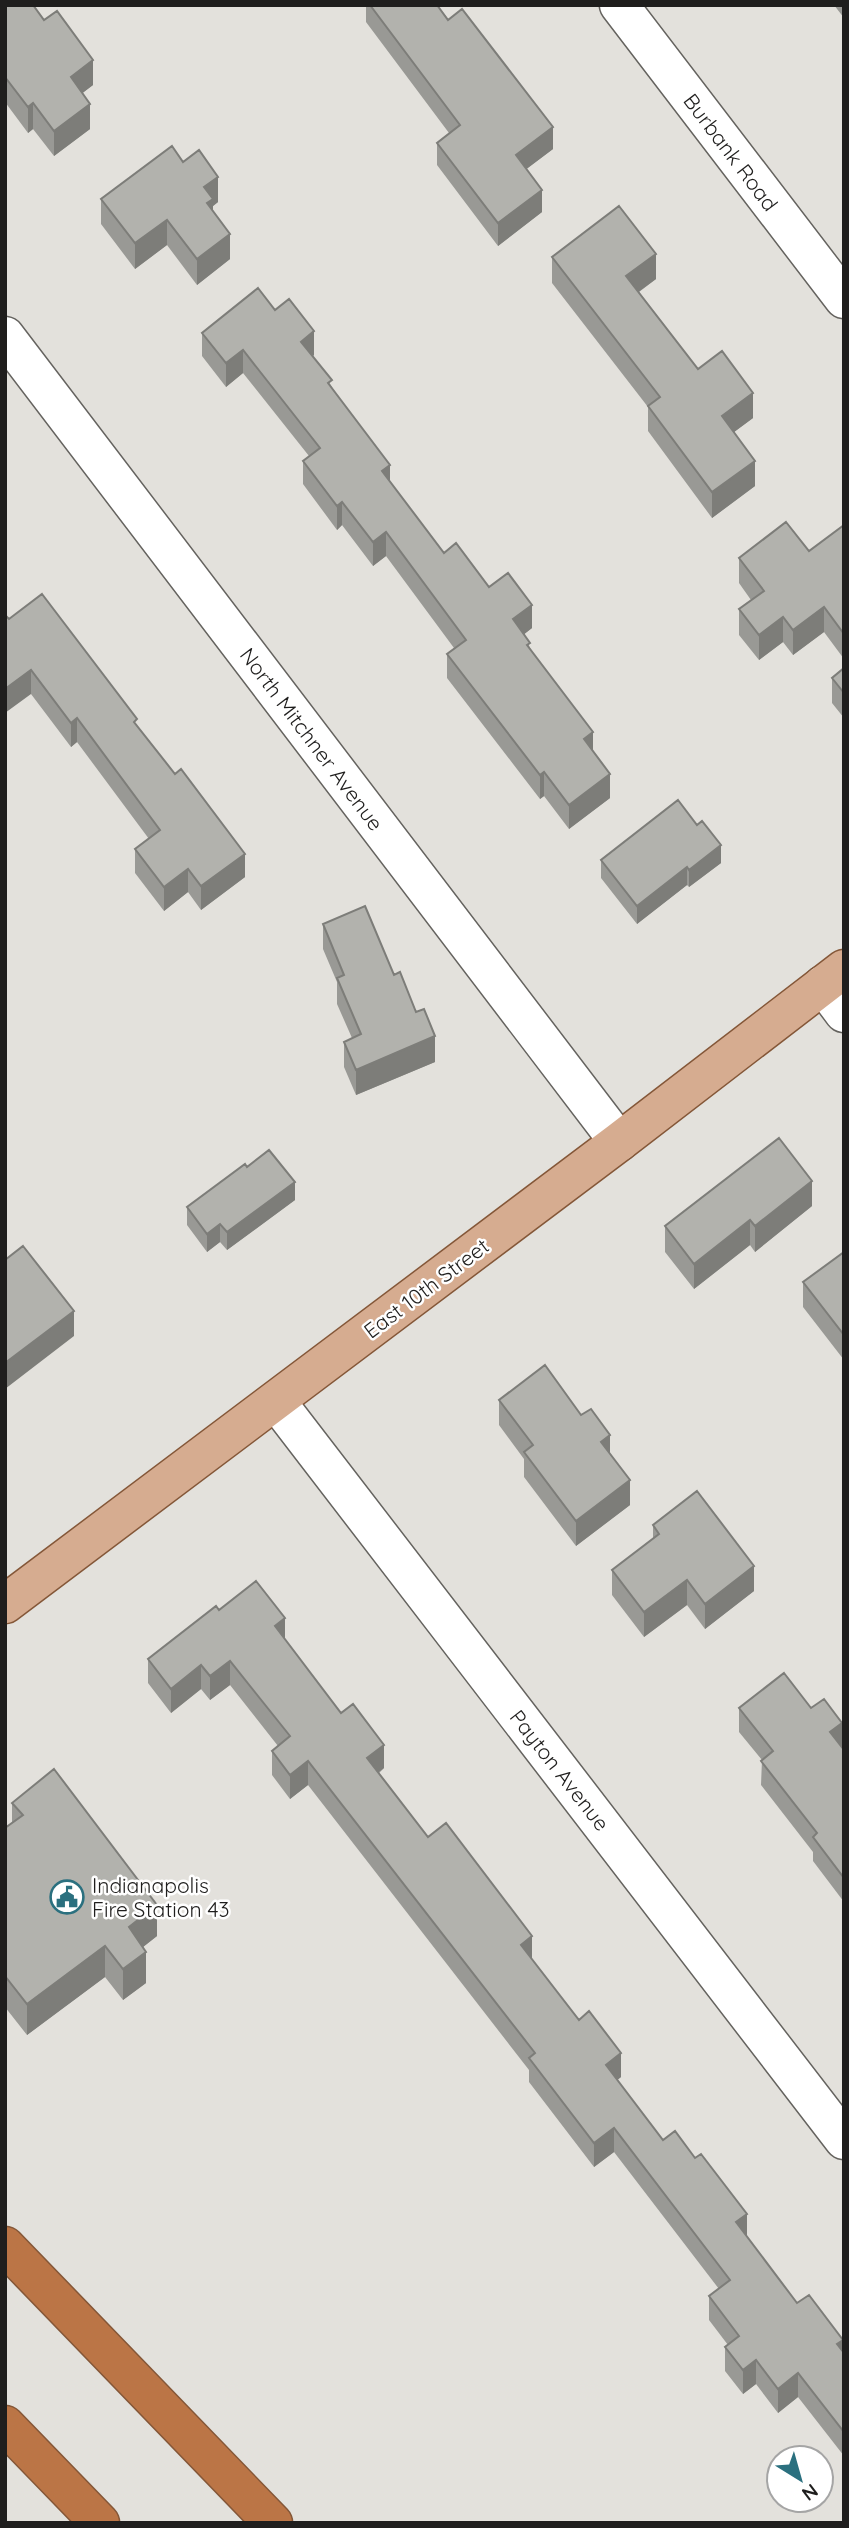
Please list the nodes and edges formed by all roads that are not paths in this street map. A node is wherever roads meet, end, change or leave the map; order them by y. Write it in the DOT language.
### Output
graph roads {
  1 [pos="619,5"];
  2 [pos="844,299"];
  3 [pos="5,336"];
  4 [pos="837,989"];
  5 [pos="619,1142"];
  6 [pos="276,1401"];
  7 [pos="5,1604"];
  8 [pos="844,2140"];
  9 [pos="5,2246"];
  10 [pos="5,2425"];
  11 [pos="100,2523"];
  12 [pos="273,2523"];
  1 -- 2 [label="street, Burbank Road"];
  3 -- 5 [label="street, North Mitchner Avenue"];
  4 -- 5 [label="main road, East 10th Street"];
  5 -- 6 [label="main road, East 10th Street"];
  6 -- 7 [label="main road, East 10th Street"];
  6 -- 8 [label="street, Payton Avenue"];
  9 -- 12 [label="highway"];
  10 -- 11 [label="highway"];
}
